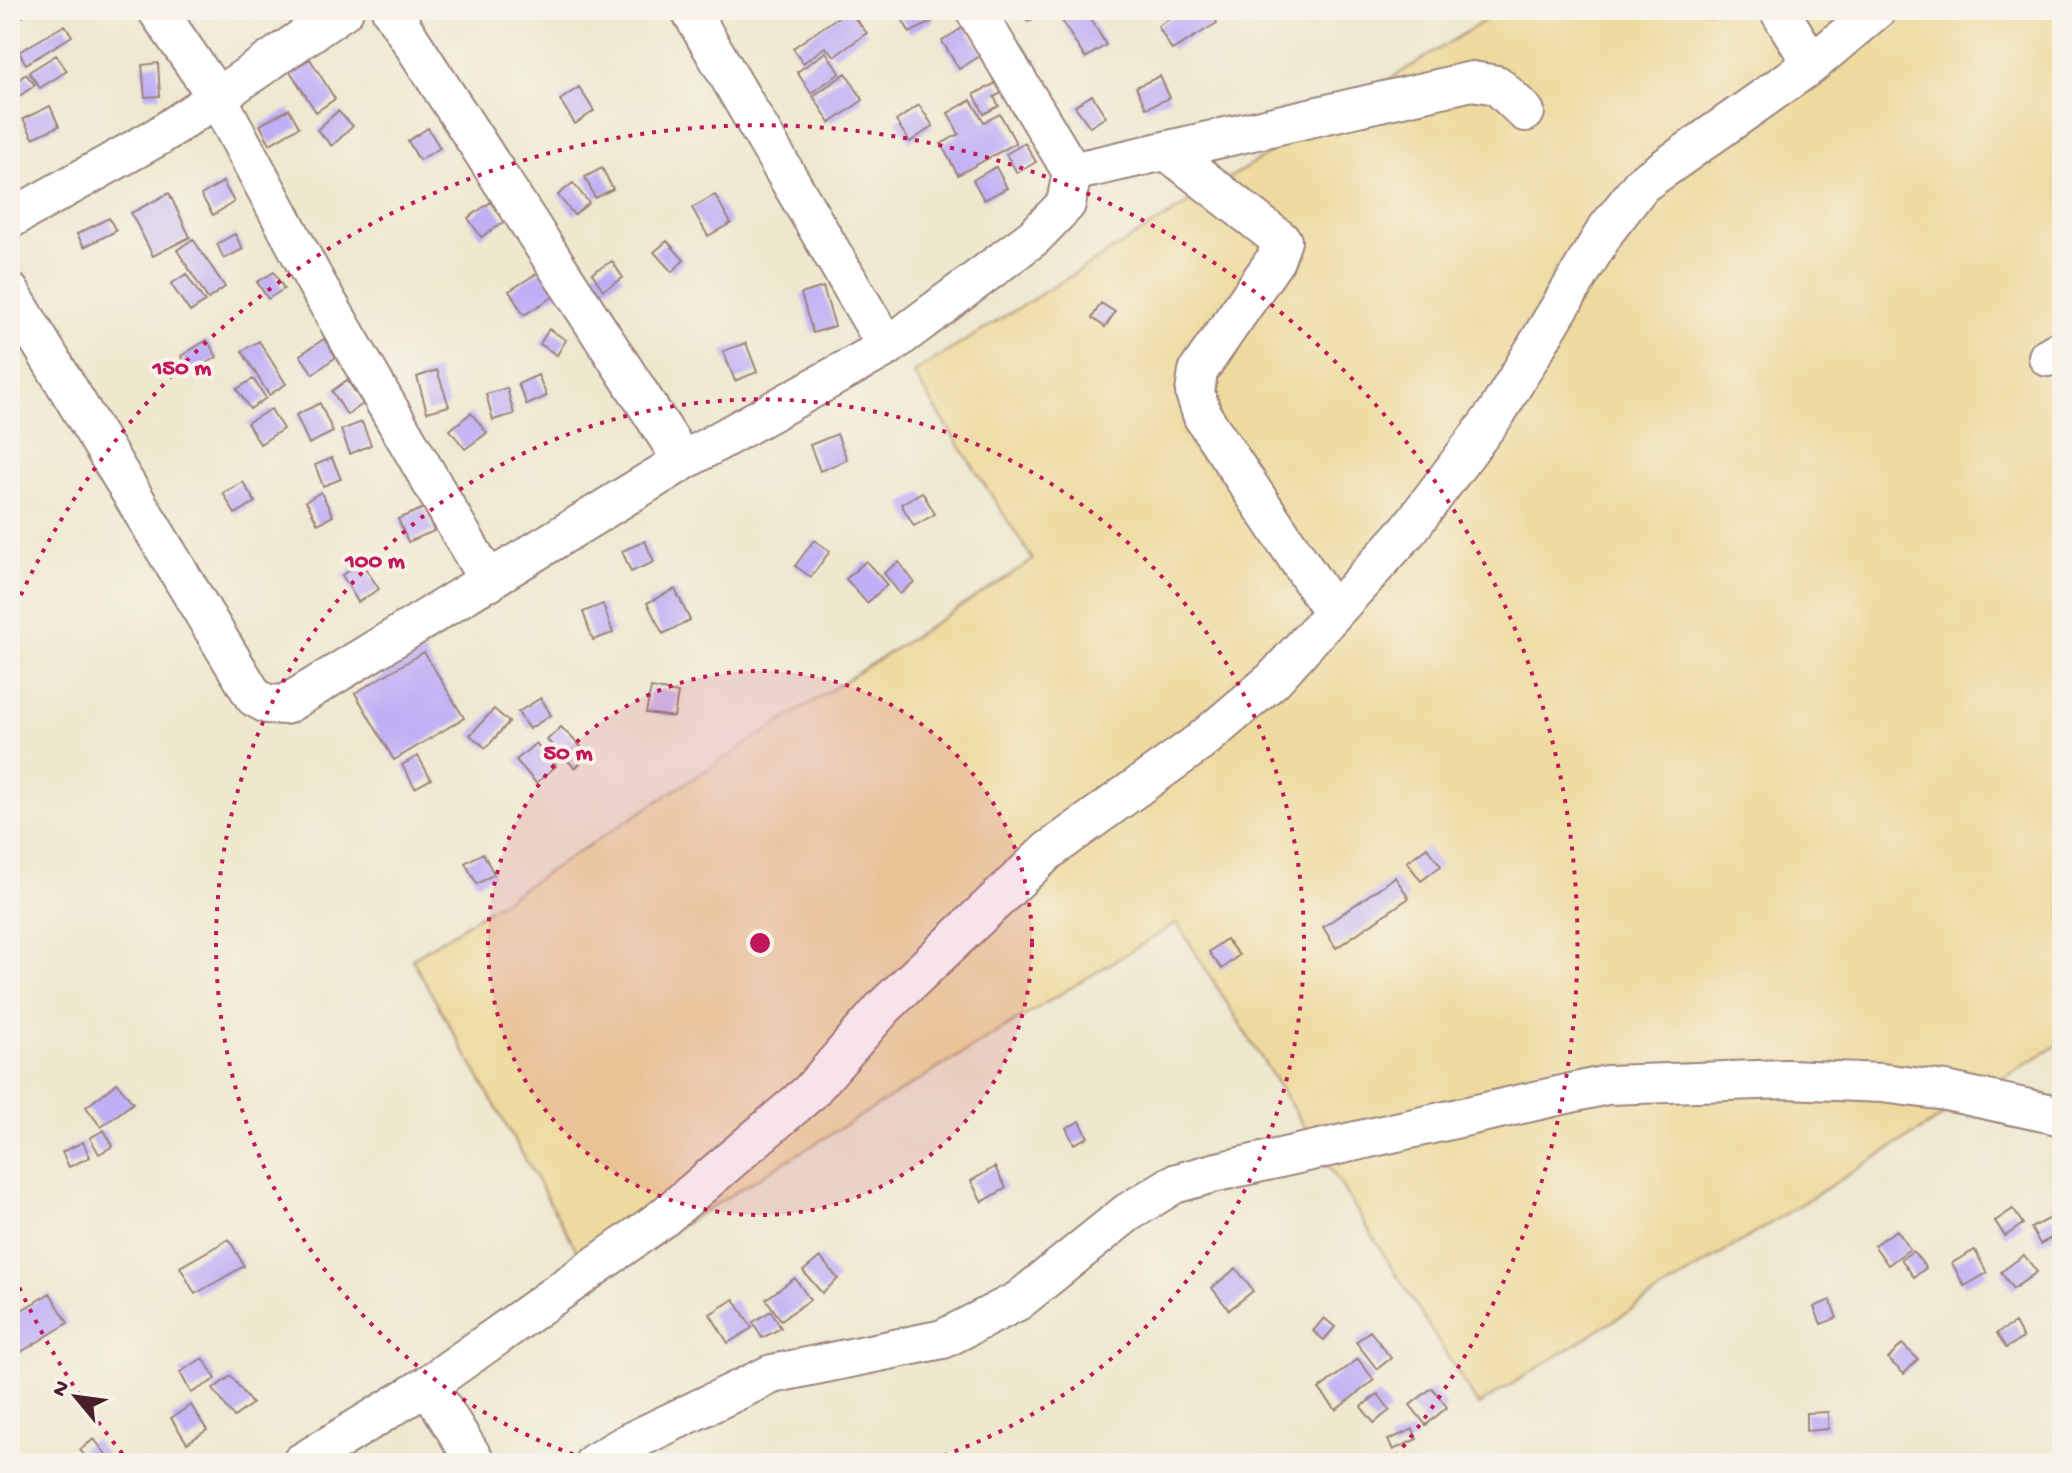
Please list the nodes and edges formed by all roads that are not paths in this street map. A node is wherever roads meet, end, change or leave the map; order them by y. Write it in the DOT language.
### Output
graph roads {
  1 [pos="157,10"];
  2 [pos="344,10"];
  3 [pos="391,10"];
  4 [pos="690,10"];
  5 [pos="1779,10"];
  6 [pos="1876,10"];
  7 [pos="977,11"];
  8 [pos="1812,64"];
  9 [pos="217,97"];
  10 [pos="1525,112"];
  11 [pos="1167,151"];
  12 [pos="1072,172"];
  13 [pos="10,219"];
  14 [pos="10,292"];
  15 [pos="887,347"];
  16 [pos="683,461"];
  17 [pos="489,582"];
  18 [pos="1333,612"];
  19 [pos="2062,1116"];
  20 [pos="428,1385"];
  21 [pos="301,1463"];
  22 [pos="476,1463"];
  23 [pos="594,1463"];
  1 -- 9 [label="street"];
  2 -- 9 [label="street"];
  3 -- 16 [label="street"];
  4 -- 15 [label="street"];
  5 -- 8 [label="street"];
  6 -- 8 [label="street"];
  7 -- 12 [label="street"];
  8 -- 18 [label="street"];
  9 -- 13 [label="street"];
  9 -- 17 [label="street"];
  10 -- 11 [label="street"];
  11 -- 12 [label="street"];
  11 -- 18 [label="street"];
  12 -- 15 [label="street"];
  14 -- 17 [label="street"];
  15 -- 16 [label="street"];
  16 -- 17 [label="street"];
  18 -- 20 [label="street"];
  19 -- 23 [label="street"];
  20 -- 21 [label="street"];
  20 -- 22 [label="street"];
}
